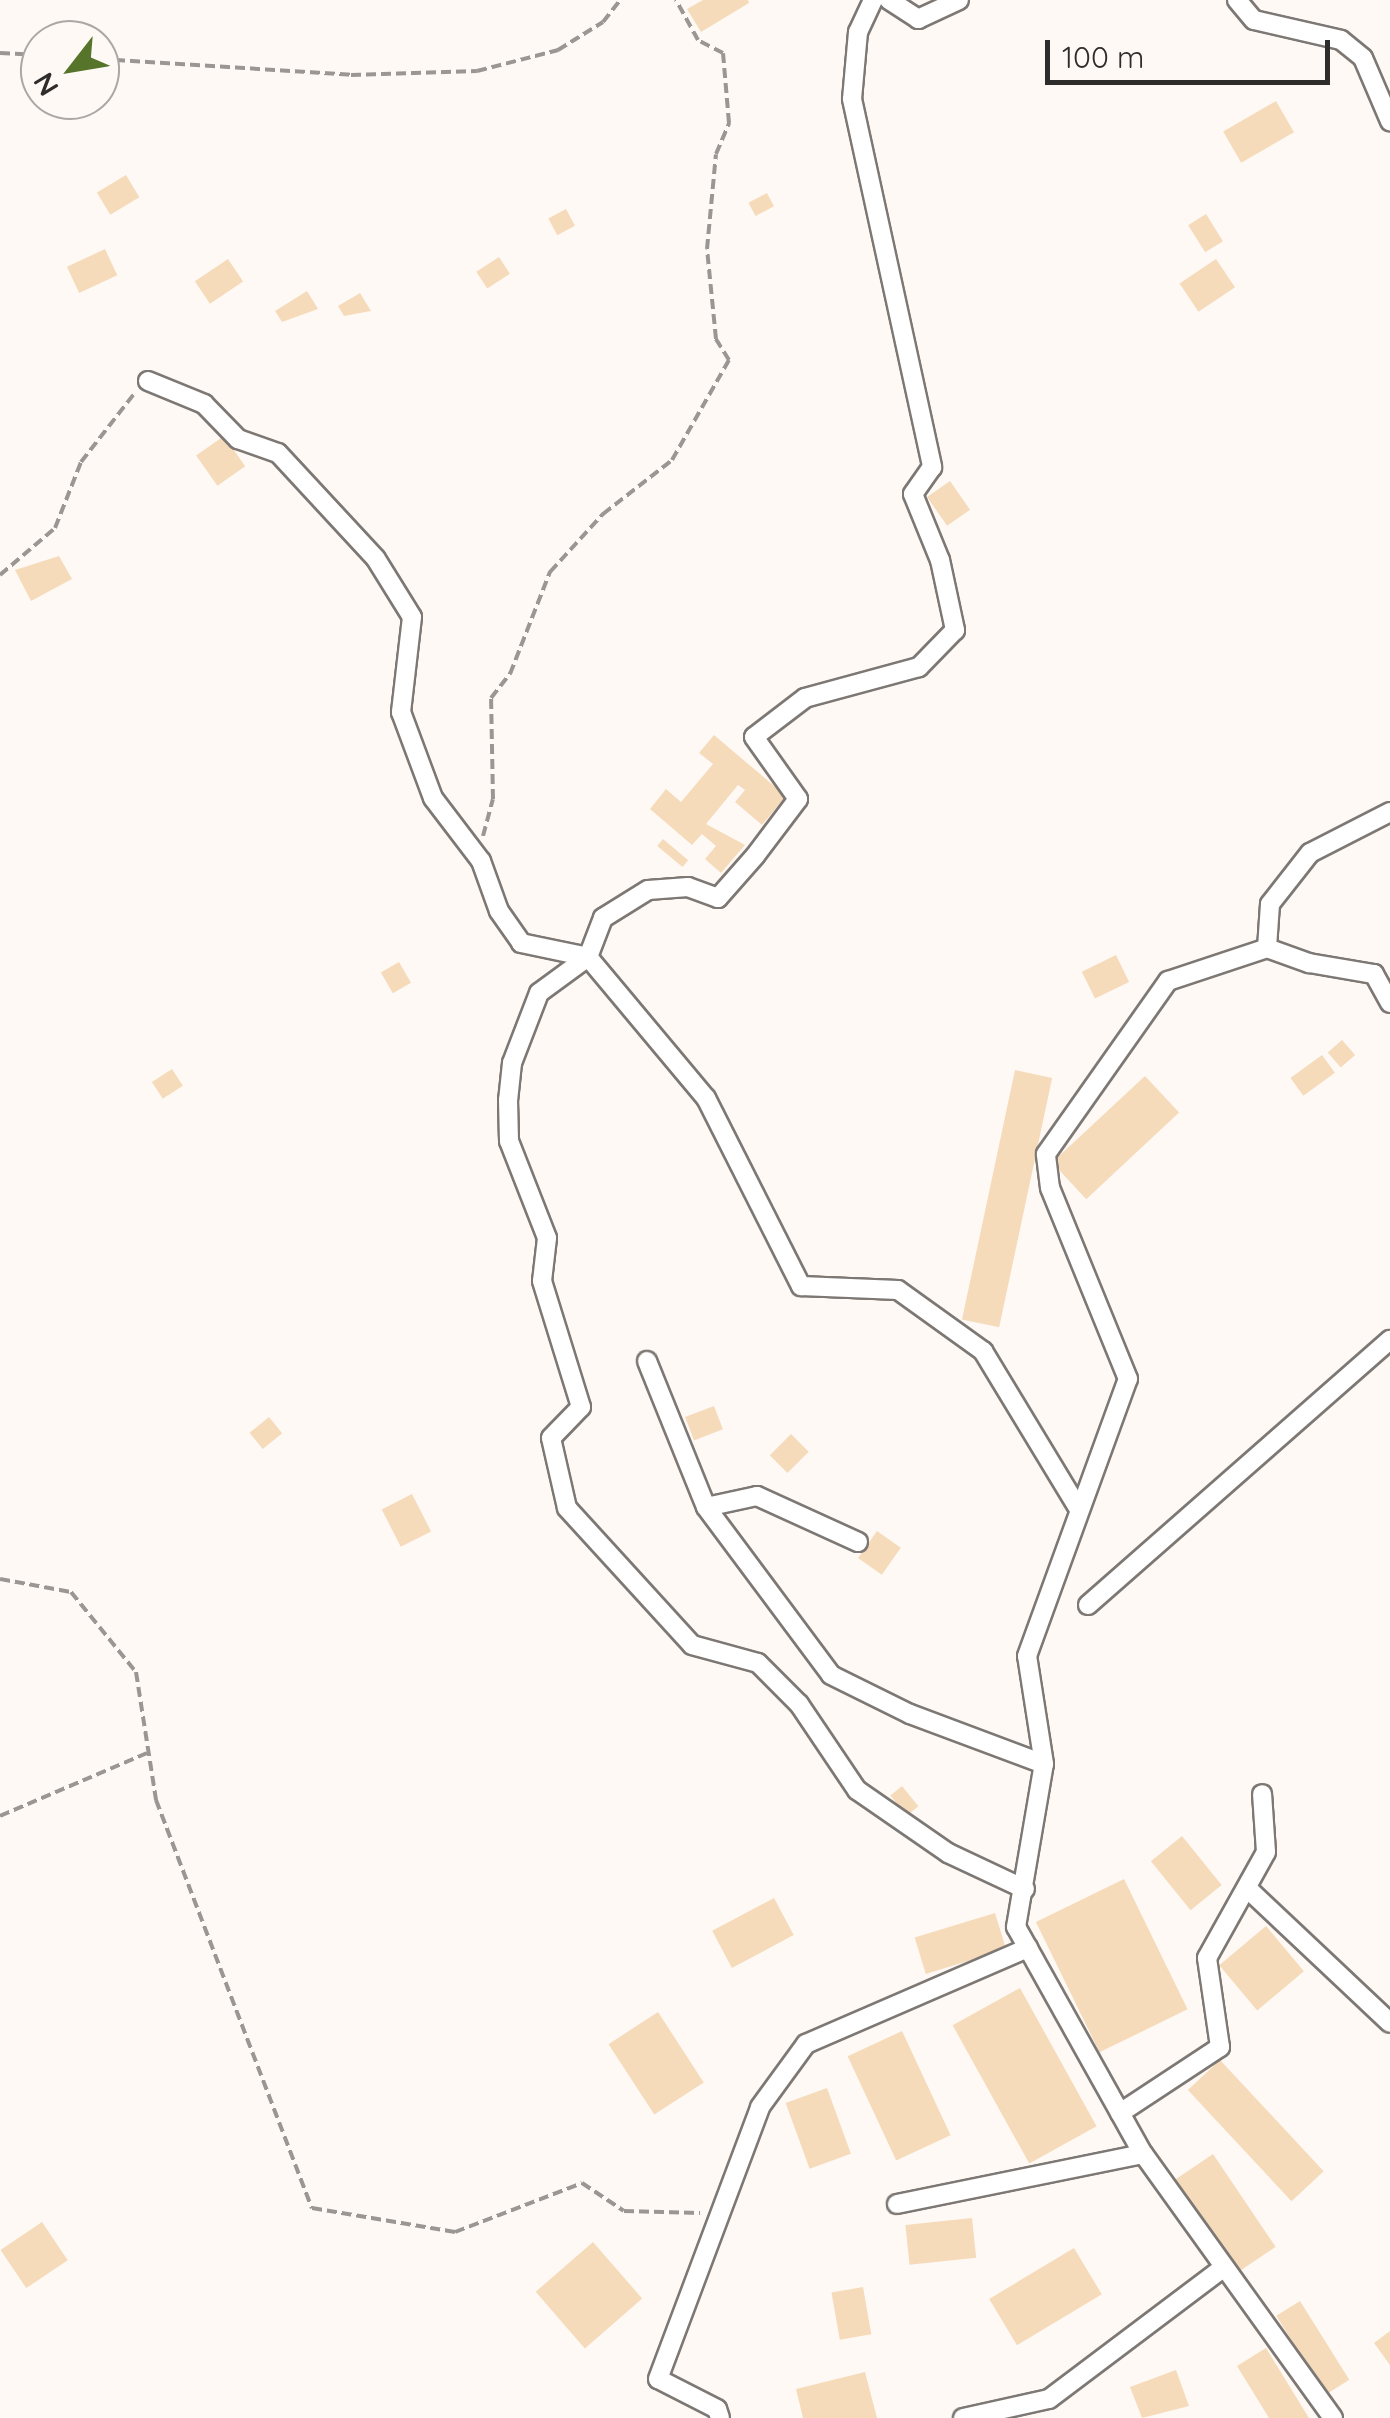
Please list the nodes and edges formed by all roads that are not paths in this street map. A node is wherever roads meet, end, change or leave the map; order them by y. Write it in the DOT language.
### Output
graph roads {
  1 [pos="873,0"];
  2 [pos="889,0"];
  3 [pos="959,0"];
  4 [pos="1237,0"];
  5 [pos="1390,121"];
  6 [pos="148,380"];
  7 [pos="1390,812"];
  8 [pos="1266,948"];
  9 [pos="588,957"];
  10 [pos="1390,1003"];
  11 [pos="1390,1340"];
  12 [pos="647,1360"];
  13 [pos="706,1506"];
  14 [pos="1078,1508"];
  15 [pos="858,1542"];
  16 [pos="1088,1606"];
  17 [pos="1044,1764"];
  18 [pos="1262,1794"];
  19 [pos="1025,1888"];
  20 [pos="1248,1889"];
  21 [pos="1028,1948"];
  22 [pos="1390,2023"];
  23 [pos="1120,2112"];
  24 [pos="1142,2154"];
  25 [pos="897,2204"];
  26 [pos="1224,2266"];
  27 [pos="720,2418"];
  28 [pos="963,2418"];
  29 [pos="1333,2418"];
  1 -- 9 [label="street"];
  2 -- 3 [label="street"];
  4 -- 5 [label="street"];
  6 -- 9 [label="street"];
  7 -- 8 [label="street"];
  8 -- 10 [label="street"];
  8 -- 14 [label="street"];
  9 -- 14 [label="street"];
  9 -- 19 [label="street"];
  11 -- 16 [label="street"];
  12 -- 13 [label="street"];
  13 -- 15 [label="street"];
  13 -- 17 [label="street"];
  14 -- 17 [label="street"];
  17 -- 19 [label="street"];
  18 -- 20 [label="street"];
  19 -- 21 [label="street"];
  20 -- 22 [label="street"];
  20 -- 23 [label="street"];
  21 -- 23 [label="street"];
  21 -- 27 [label="street"];
  23 -- 24 [label="street"];
  24 -- 25 [label="street"];
  24 -- 26 [label="street"];
  26 -- 28 [label="street"];
  26 -- 29 [label="street"];
}
